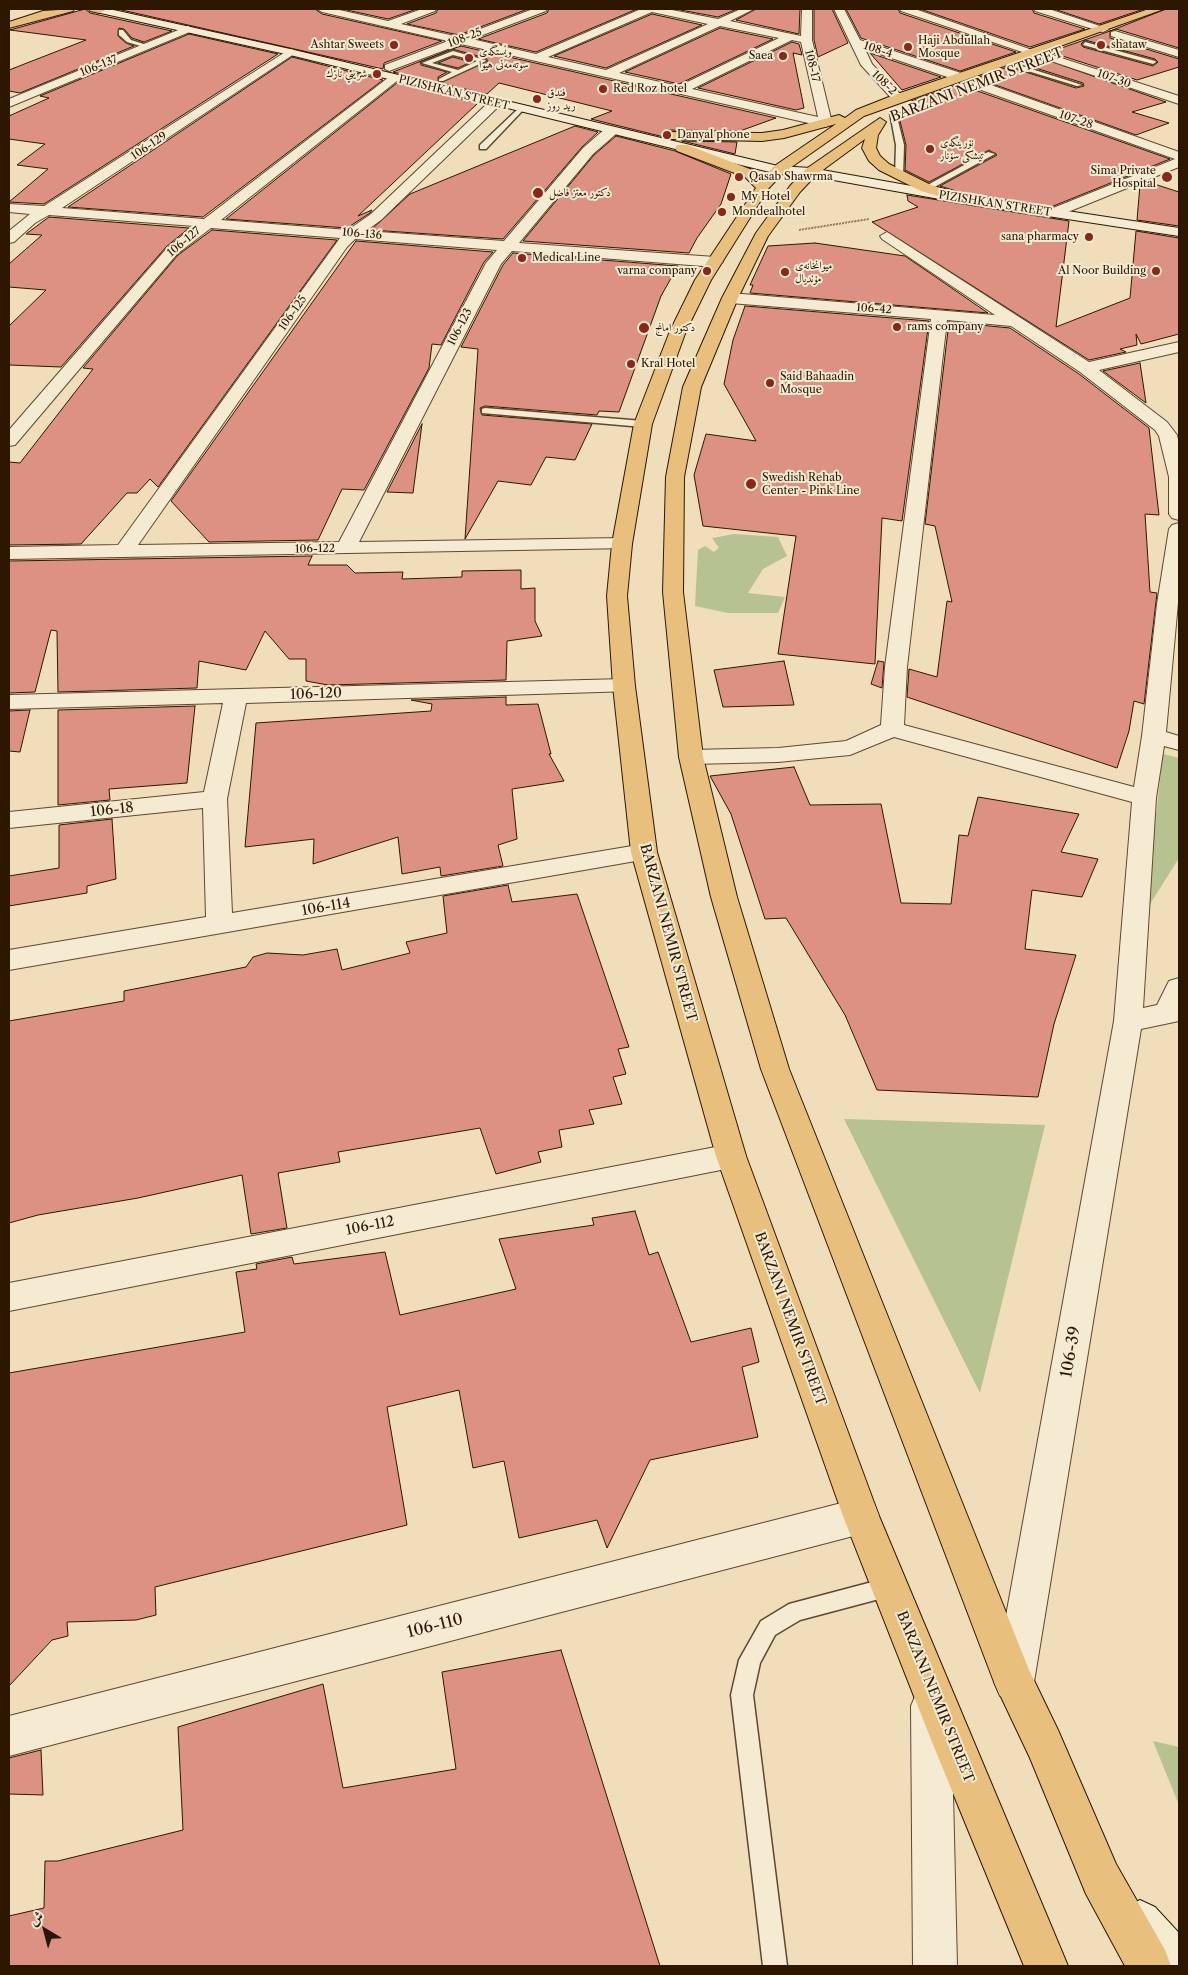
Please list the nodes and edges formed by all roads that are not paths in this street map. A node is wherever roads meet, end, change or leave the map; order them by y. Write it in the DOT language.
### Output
graph roads {
  1 [pos="38,9"];
  2 [pos="69,9"];
  3 [pos="97,9"];
  4 [pos="147,9"];
  5 [pos="328,9"];
  6 [pos="431,9"];
  7 [pos="542,9"];
  8 [pos="651,9"];
  9 [pos="748,9"];
  10 [pos="807,9"];
  11 [pos="906,9"];
  12 [pos="1039,9"];
  13 [pos="1158,9"];
  14 [pos="840,13"];
  15 [pos="1178,13"];
  16 [pos="11,16"];
  17 [pos="717,22"];
  18 [pos="389,24"];
  19 [pos="9,25"];
  20 [pos="188,29"];
  21 [pos="1103,29"];
  22 [pos="121,31"];
  23 [pos="1115,34"];
  24 [pos="790,37"];
  25 [pos="460,40"];
  26 [pos="806,40"];
  27 [pos="854,42"];
  28 [pos="1085,44"];
  29 [pos="148,46"];
  30 [pos="290,52"];
  31 [pos="1032,52"];
  32 [pos="1179,54"];
  33 [pos="538,57"];
  34 [pos="1049,57"];
  35 [pos="1153,62"];
  36 [pos="1020,67"];
  37 [pos="458,72"];
  38 [pos="391,73"];
  39 [pos="608,73"];
  40 [pos="960,77"];
  41 [pos="440,80"];
  42 [pos="974,83"];
  43 [pos="1079,85"];
  44 [pos="681,90"];
  45 [pos="898,98"];
  46 [pos="1179,100"];
  47 [pos="9,103"];
  48 [pos="495,103"];
  49 [pos="521,109"];
  50 [pos="860,113"];
  51 [pos="893,113"];
  52 [pos="880,122"];
  53 [pos="826,123"];
  54 [pos="611,131"];
  55 [pos="671,135"];
  56 [pos="483,147"];
  57 [pos="682,148"];
  58 [pos="991,154"];
  59 [pos="1179,156"];
  60 [pos="1179,162"];
  61 [pos="786,173"];
  62 [pos="899,176"];
  63 [pos="926,188"];
  64 [pos="962,199"];
  65 [pos="9,208"];
  66 [pos="49,210"];
  67 [pos="1053,213"];
  68 [pos="208,223"];
  69 [pos="1179,232"];
  70 [pos="353,233"];
  71 [pos="887,236"];
  72 [pos="9,239"];
  73 [pos="507,246"];
  74 [pos="714,262"];
  75 [pos="730,298"];
  76 [pos="940,314"];
  77 [pos="1018,321"];
  78 [pos="1179,347"];
  79 [pos="1086,368"];
  80 [pos="485,411"];
  81 [pos="643,424"];
  82 [pos="9,441"];
  83 [pos="1178,477"];
  84 [pos="1179,514"];
  85 [pos="1179,528"];
  86 [pos="622,544"];
  87 [pos="346,548"];
  88 [pos="124,551"];
  89 [pos="9,553"];
  90 [pos="624,686"];
  91 [pos="236,696"];
  92 [pos="9,702"];
  93 [pos="892,729"];
  94 [pos="1154,736"];
  95 [pos="1179,742"];
  96 [pos="691,757"];
  97 [pos="1144,798"];
  98 [pos="215,800"];
  99 [pos="9,820"];
  100 [pos="644,852"];
  101 [pos="219,925"];
  102 [pos="9,960"];
  103 [pos="1179,988"];
  104 [pos="1173,1013"];
  105 [pos="1128,1022"];
  106 [pos="731,1156"];
  107 [pos="9,1297"];
  108 [pos="861,1516"];
  109 [pos="890,1587"];
  110 [pos="1014,1682"];
  111 [pos="931,1687"];
  112 [pos="9,1736"];
  113 [pos="1101,1879"];
  114 [pos="775,1966"];
  115 [pos="935,1966"];
  116 [pos="1046,1966"];
  117 [pos="1149,1966"];
  118 [pos="1179,1966"];
  1 -- 16 [label="main road"];
  2 -- 19 [label="main road"];
  3 -- 20 [label="street, PIZISHKAN STREET"];
  4 -- 38 [label="street, PIZISHKAN STREET"];
  5 -- 18 [label="street"];
  6 -- 18 [label="street"];
  7 -- 25 [label="street, 108-25"];
  8 -- 17 [label="street"];
  8 -- 33 [label="street"];
  9 -- 17 [label="street"];
  10 -- 26 [label="street, 108-17"];
  11 -- 31 [label="street"];
  12 -- 21 [label="street"];
  13 -- 21 [label="main road, BARZANI NEMIR STREET"];
  14 -- 27 [label="street, 108-2"];
  15 -- 23 [label="main road, BARZANI NEMIR STREET"];
  17 -- 24 [label="street"];
  17 -- 39 [label="street"];
  18 -- 25 [label="street"];
  20 -- 29 [label="street, 106-137"];
  20 -- 30 [label="street, PIZISHKAN STREET"];
  21 -- 31 [label="main road, BARZANI NEMIR STREET"];
  22 -- 29 [label="lane"];
  23 -- 28 [label="main road, BARZANI NEMIR STREET"];
  23 -- 32 [label="street"];
  24 -- 26 [label="street"];
  24 -- 44 [label="street"];
  25 -- 33 [label="street"];
  25 -- 38 [label="street, 108-25"];
  26 -- 53 [label="street, 108-17"];
  27 -- 40 [label="street, 108-4"];
  27 -- 45 [label="street, 108-2"];
  28 -- 34 [label="main road, BARZANI NEMIR STREET"];
  28 -- 35 [label="lane"];
  29 -- 47 [label="street, 106-137"];
  30 -- 38 [label="street, PIZISHKAN STREET"];
  30 -- 66 [label="street, 106-129"];
  31 -- 40 [label="main road, BARZANI NEMIR STREET"];
  33 -- 39 [label="street"];
  34 -- 36 [label="main road, BARZANI NEMIR STREET"];
  34 -- 46 [label="street, 107-30"];
  36 -- 42 [label="main road, BARZANI NEMIR STREET"];
  36 -- 43 [label="lane"];
  37 -- 37 [label="lane"];
  37 -- 41 [label="lane"];
  38 -- 41 [label="street, PIZISHKAN STREET"];
  38 -- 48 [label="street, PIZISHKAN STREET"];
  38 -- 68 [label="street, 106-127"];
  39 -- 44 [label="street"];
  40 -- 45 [label="main road, BARZANI NEMIR STREET"];
  41 -- 55 [label="street, PIZISHKAN STREET"];
  42 -- 51 [label="main road, BARZANI NEMIR STREET"];
  42 -- 59 [label="street, 107-28"];
  44 -- 53 [label="street"];
  45 -- 50 [label="main road, BARZANI NEMIR STREET"];
  48 -- 49 [label="street, PIZISHKAN STREET"];
  48 -- 70 [label="street, 106-125"];
  49 -- 54 [label="street, PIZISHKAN STREET"];
  49 -- 56 [label="lane"];
  50 -- 53 [label="main road"];
  50 -- 61 [label="main road, BARZANI NEMIR STREET"];
  51 -- 52 [label="main road, BARZANI NEMIR STREET"];
  51 -- 62 [label="lane"];
  52 -- 61 [label="main road, BARZANI NEMIR STREET"];
  52 -- 62 [label="main road"];
  53 -- 55 [label="main road"];
  54 -- 57 [label="street, PIZISHKAN STREET"];
  54 -- 73 [label="street, 106-123"];
  55 -- 61 [label="street, PIZISHKAN STREET"];
  57 -- 61 [label="street, PIZISHKAN STREET"];
  57 -- 61 [label="main road"];
  58 -- 63 [label="lane"];
  60 -- 67 [label="street"];
  61 -- 64 [label="street, PIZISHKAN STREET"];
  61 -- 74 [label="main road, BARZANI NEMIR STREET"];
  61 -- 75 [label="main road, BARZANI NEMIR STREET"];
  62 -- 63 [label="main road"];
  63 -- 64 [label="main road"];
  64 -- 67 [label="street, PIZISHKAN STREET"];
  65 -- 66 [label="street, 106-136"];
  66 -- 68 [label="street, 106-136"];
  66 -- 72 [label="street, 106-129"];
  67 -- 69 [label="street, PIZISHKAN STREET"];
  68 -- 70 [label="street, 106-136"];
  68 -- 82 [label="street, 106-127"];
  70 -- 73 [label="street, 106-136"];
  70 -- 88 [label="street, 106-125"];
  71 -- 77 [label="street"];
  73 -- 74 [label="street, 106-136"];
  73 -- 87 [label="street, 106-123"];
  74 -- 81 [label="main road, BARZANI NEMIR STREET"];
  75 -- 76 [label="street, 106-42"];
  75 -- 96 [label="main road, BARZANI NEMIR STREET"];
  76 -- 77 [label="street, 106-42"];
  76 -- 93 [label="street"];
  77 -- 79 [label="street"];
  78 -- 79 [label="street"];
  79 -- 83 [label="street"];
  80 -- 81 [label="lane"];
  81 -- 86 [label="main road, BARZANI NEMIR STREET"];
  83 -- 84 [label="street"];
  85 -- 94 [label="street, 106-39"];
  86 -- 87 [label="street, 106-122"];
  86 -- 90 [label="main road, BARZANI NEMIR STREET"];
  87 -- 88 [label="street, 106-122"];
  88 -- 89 [label="street, 106-122"];
  90 -- 91 [label="street, 106-120"];
  90 -- 100 [label="main road, BARZANI NEMIR STREET"];
  91 -- 92 [label="street, 106-120"];
  91 -- 98 [label="street"];
  93 -- 96 [label="street"];
  93 -- 97 [label="street"];
  94 -- 95 [label="street"];
  94 -- 97 [label="street, 106-39"];
  96 -- 110 [label="main road, BARZANI NEMIR STREET"];
  97 -- 105 [label="street, 106-39"];
  98 -- 99 [label="street, 106-18"];
  98 -- 101 [label="street"];
  100 -- 101 [label="street, 106-114"];
  100 -- 106 [label="main road, BARZANI NEMIR STREET"];
  101 -- 102 [label="street, 106-114"];
  103 -- 104 [label="street"];
  104 -- 105 [label="street"];
  105 -- 110 [label="street, 106-39"];
  106 -- 107 [label="street, 106-112"];
  106 -- 108 [label="main road, BARZANI NEMIR STREET"];
  108 -- 109 [label="main road, BARZANI NEMIR STREET"];
  108 -- 112 [label="street, 106-110"];
  109 -- 111 [label="main road, BARZANI NEMIR STREET"];
  109 -- 114 [label="lane"];
  110 -- 113 [label="main road, BARZANI NEMIR STREET"];
  111 -- 115 [label="street"];
  111 -- 116 [label="main road, BARZANI NEMIR STREET"];
  113 -- 117 [label="main road, BARZANI NEMIR STREET"];
  113 -- 118 [label="street"];
}
